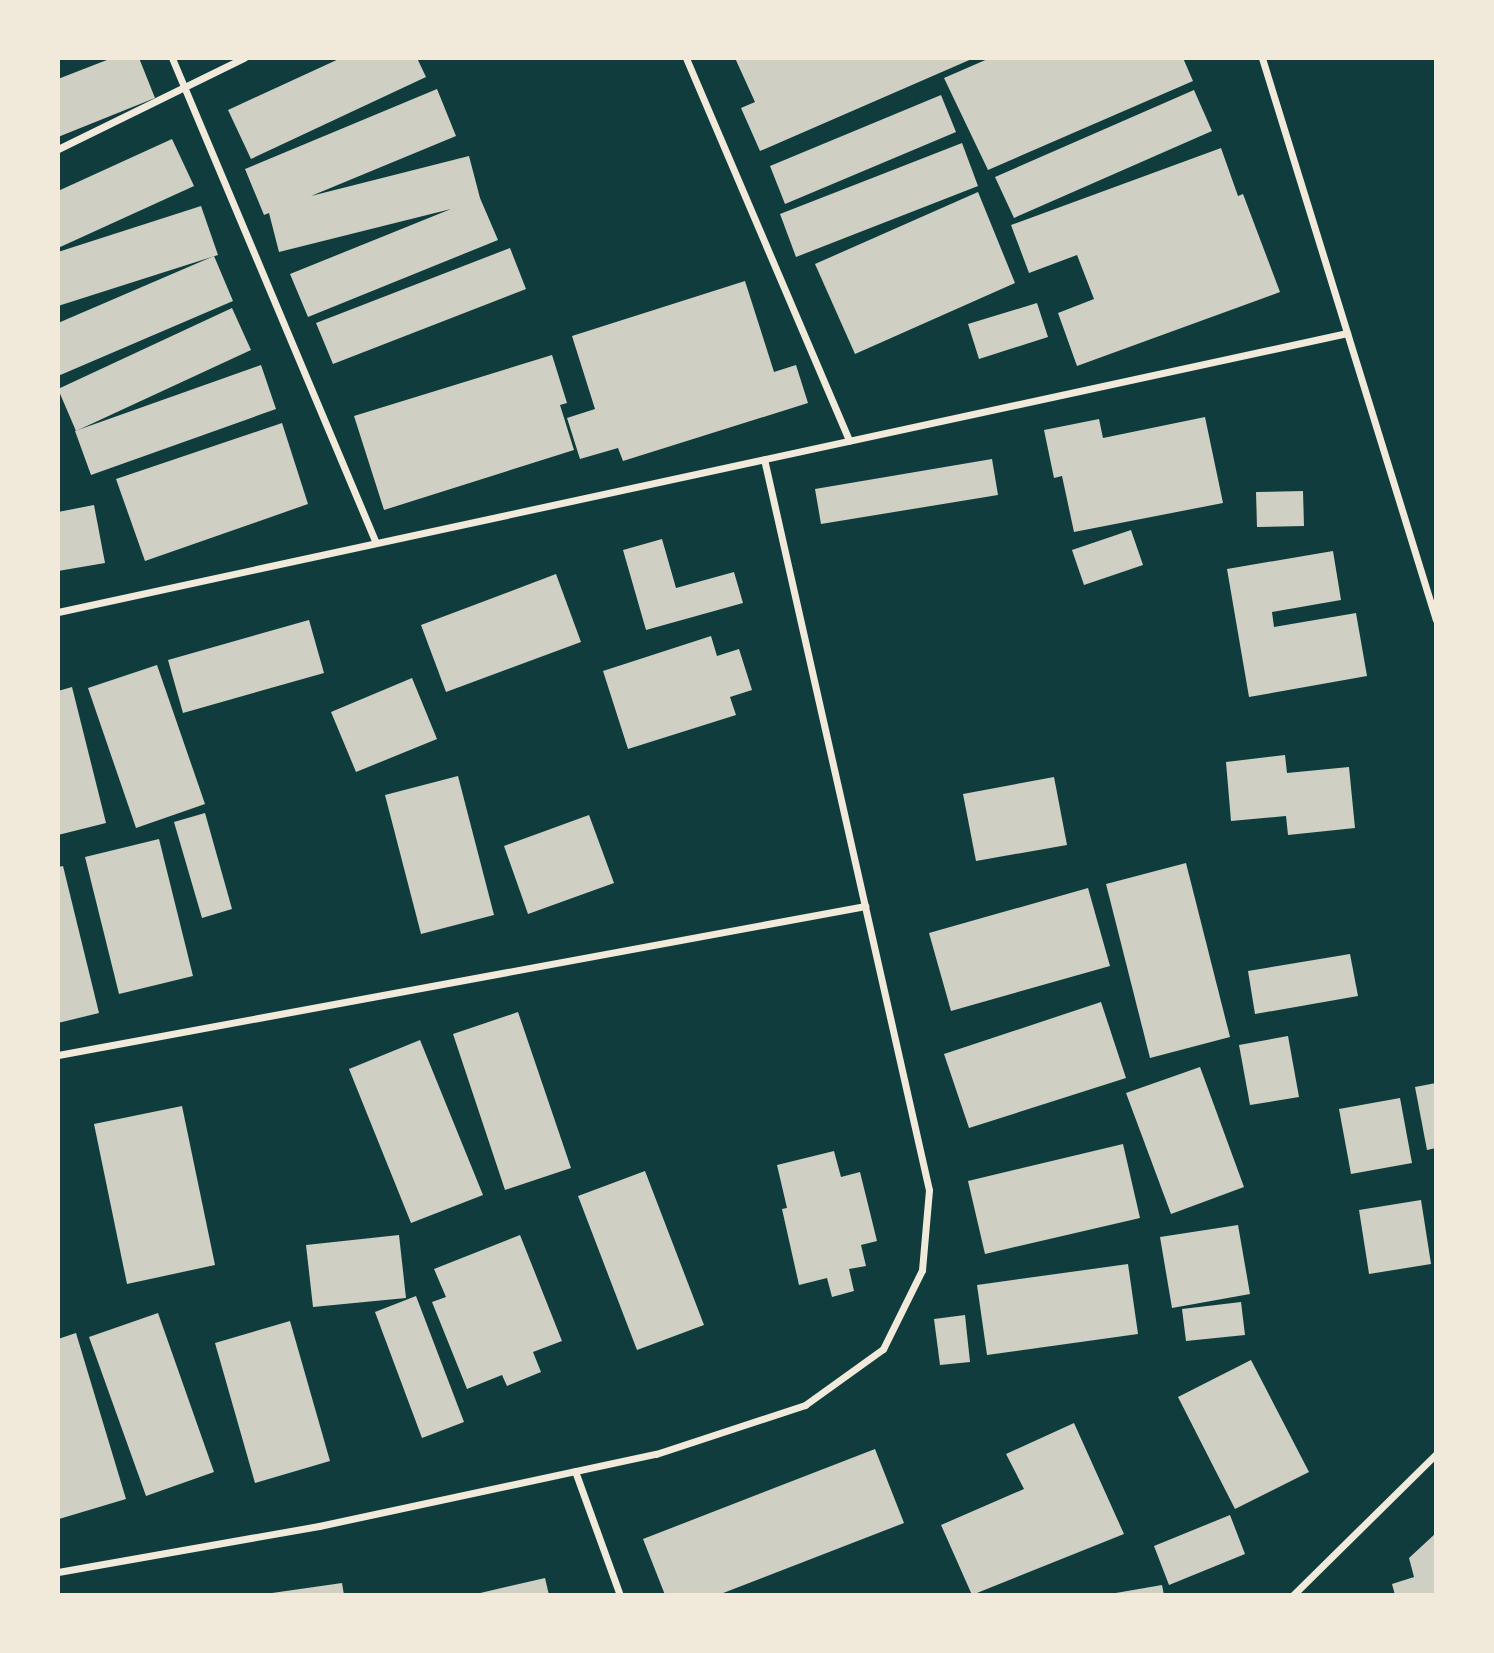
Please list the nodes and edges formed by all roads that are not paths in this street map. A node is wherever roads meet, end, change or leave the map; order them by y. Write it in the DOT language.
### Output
graph roads {
  1 [pos="172,58"];
  2 [pos="244,58"];
  3 [pos="687,58"];
  4 [pos="1262,58"];
  5 [pos="184,87"];
  6 [pos="58,149"];
  7 [pos="1347,333"];
  8 [pos="849,441"];
  9 [pos="764,458"];
  10 [pos="376,543"];
  11 [pos="1436,589"];
  12 [pos="1427,590"];
  13 [pos="58,612"];
  14 [pos="1436,620"];
  15 [pos="864,906"];
  16 [pos="58,1055"];
  17 [pos="1436,1454"];
  18 [pos="575,1471"];
  19 [pos="58,1572"];
  20 [pos="620,1595"];
  21 [pos="1293,1595"];
  1 -- 5 [label="street"];
  2 -- 5 [label="street"];
  3 -- 8 [label="street"];
  4 -- 7 [label="street"];
  5 -- 6 [label="street"];
  5 -- 10 [label="street"];
  7 -- 8 [label="street"];
  7 -- 12 [label="street"];
  8 -- 9 [label="street"];
  9 -- 10 [label="street"];
  9 -- 15 [label="street"];
  10 -- 13 [label="street"];
  11 -- 12 [label="street"];
  12 -- 14 [label="street"];
  15 -- 16 [label="street"];
  15 -- 18 [label="street"];
  17 -- 21 [label="street"];
  18 -- 19 [label="street"];
  18 -- 20 [label="street"];
}
